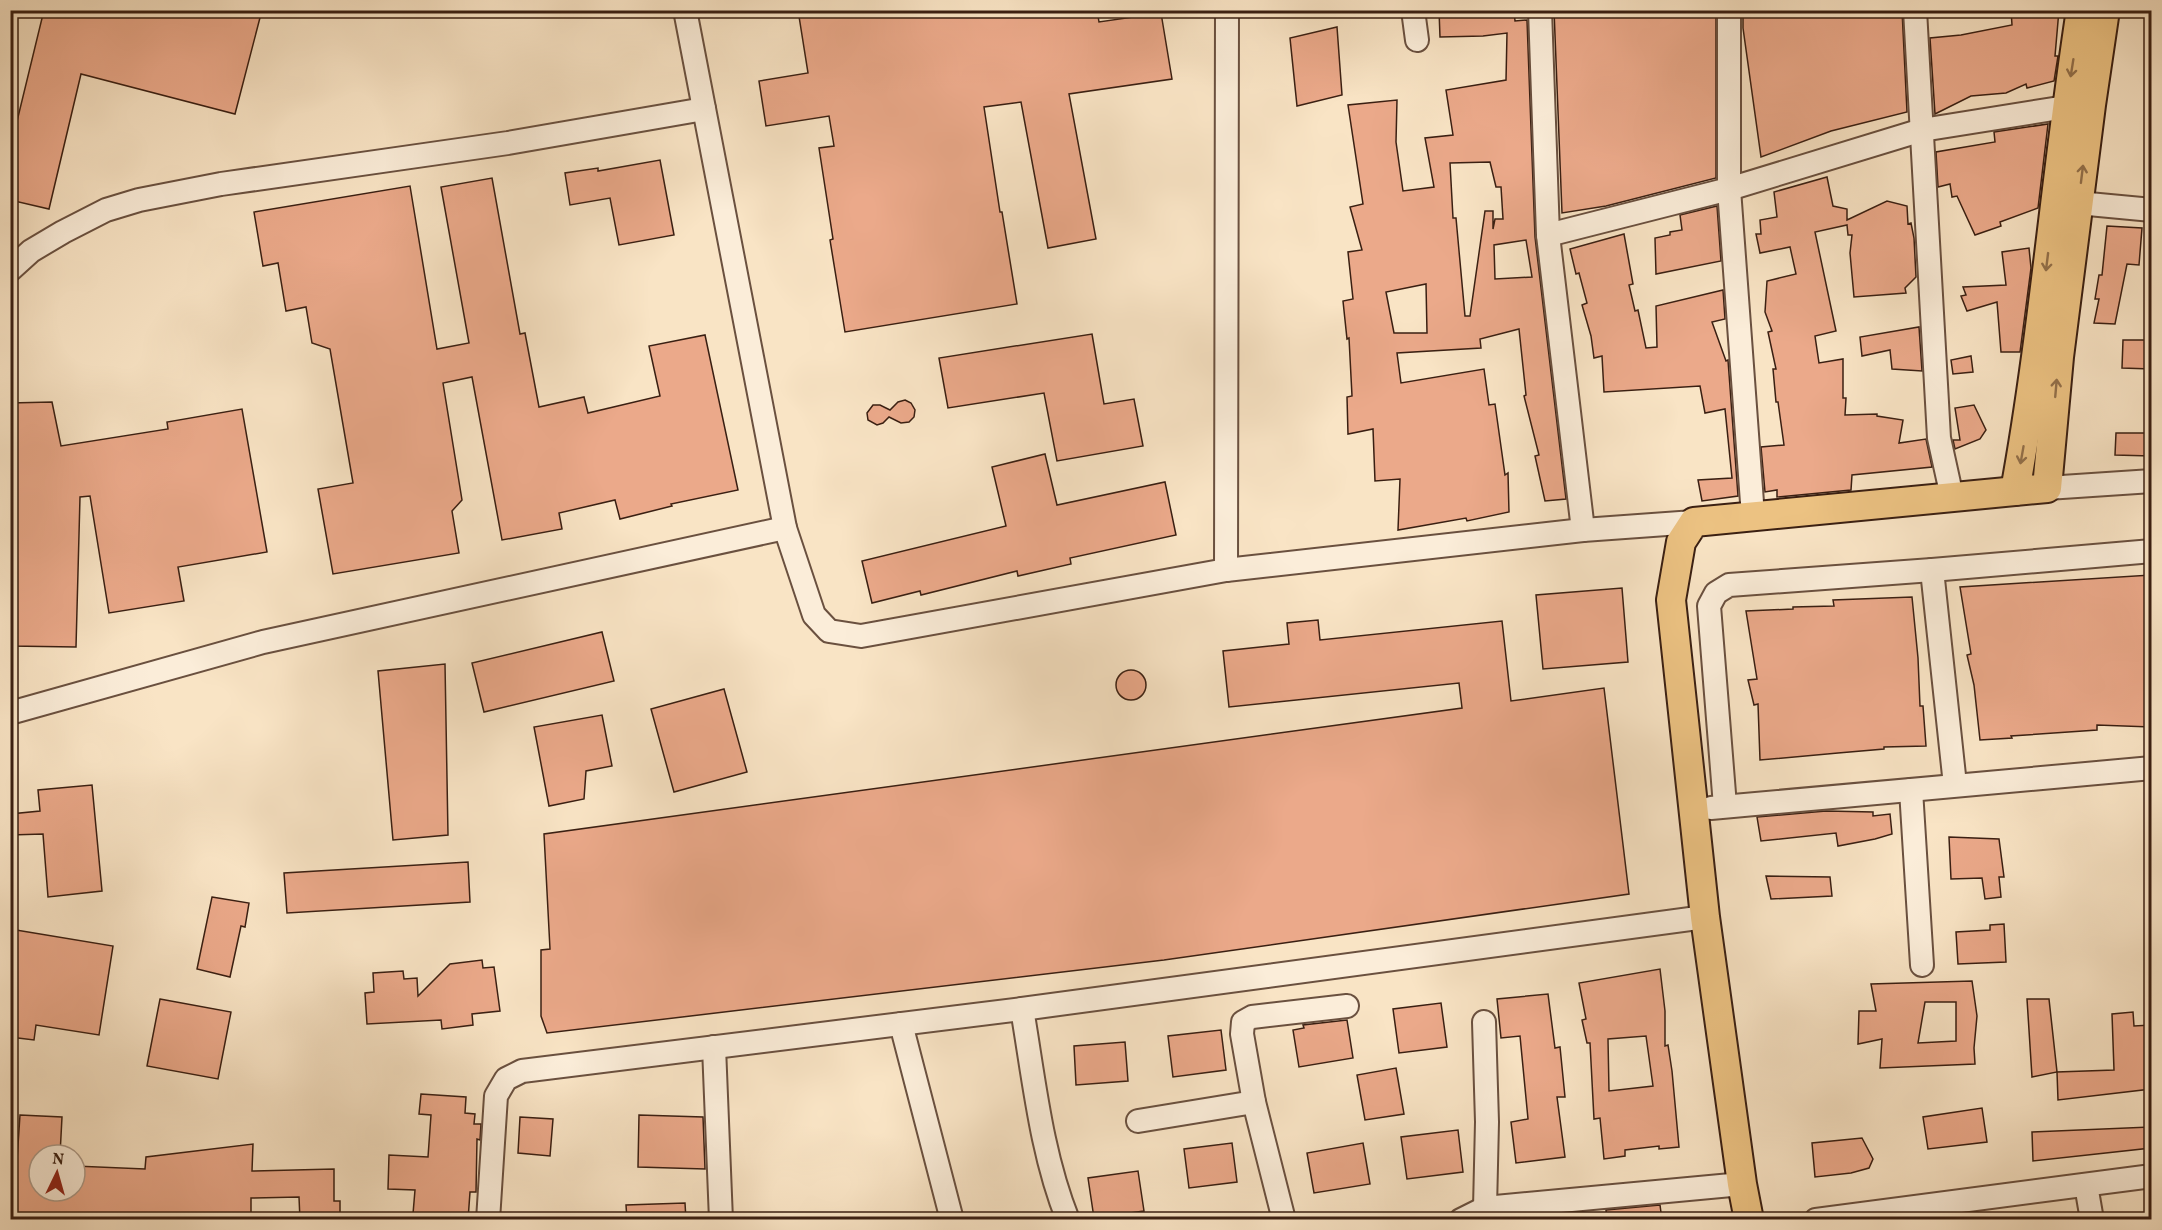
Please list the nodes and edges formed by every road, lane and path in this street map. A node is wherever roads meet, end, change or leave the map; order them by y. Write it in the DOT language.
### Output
graph roads {
  1 [pos="685,10"];
  2 [pos="1227,10"];
  3 [pos="1413,10"];
  4 [pos="1540,10"];
  5 [pos="1729,10"];
  6 [pos="1915,10"];
  7 [pos="2081,10"];
  8 [pos="2105,10"];
  9 [pos="1417,40"];
  10 [pos="2066,107"];
  11 [pos="704,109"];
  12 [pos="1922,130"];
  13 [pos="1729,189"];
  14 [pos="2078,203"];
  15 [pos="2151,210"];
  16 [pos="1548,235"];
  17 [pos="10,270"];
  18 [pos="2151,481"];
  19 [pos="2047,488"];
  20 [pos="2015,491"];
  21 [pos="1952,497"];
  22 [pos="1753,516"];
  23 [pos="1694,522"];
  24 [pos="785,528"];
  25 [pos="1583,530"];
  26 [pos="2151,551"];
  27 [pos="1226,570"];
  28 [pos="1932,570"];
  29 [pos="10,712"];
  30 [pos="2151,768"];
  31 [pos="1955,785"];
  32 [pos="1911,790"];
  33 [pos="1725,806"];
  34 [pos="1695,810"];
  35 [pos="1705,917"];
  36 [pos="1922,965"];
  37 [pos="1347,1006"];
  38 [pos="1022,1009"];
  39 [pos="1484,1022"];
  40 [pos="901,1024"];
  41 [pos="714,1047"];
  42 [pos="1254,1102"];
  43 [pos="1138,1121"];
  44 [pos="2151,1176"];
  45 [pos="1742,1184"];
  46 [pos="2086,1185"];
  47 [pos="1485,1208"];
  48 [pos="488,1220"];
  49 [pos="721,1220"];
  50 [pos="952,1220"];
  51 [pos="1068,1220"];
  52 [pos="1284,1220"];
  53 [pos="1461,1220"];
  54 [pos="1749,1220"];
  55 [pos="1816,1220"];
  56 [pos="2092,1220"];
  1 -- 11 [label="street"];
  2 -- 27 [label="street"];
  3 -- 9 [label="street"];
  4 -- 16 [label="street"];
  5 -- 13 [label="street"];
  6 -- 12 [label="street"];
  7 -- 10 [label="main road, one-way"];
  14 -- 8 [label="main road, one-way"];
  10 -- 12 [label="street"];
  10 -- 20 [label="main road, one-way"];
  11 -- 17 [label="street"];
  11 -- 24 [label="street"];
  12 -- 13 [label="street"];
  12 -- 21 [label="street"];
  13 -- 16 [label="street"];
  13 -- 22 [label="street"];
  14 -- 15 [label="street"];
  19 -- 14 [label="main road, one-way"];
  16 -- 25 [label="street"];
  18 -- 19 [label="street"];
  19 -- 20 [label="main road"];
  20 -- 21 [label="main road"];
  21 -- 22 [label="main road"];
  22 -- 23 [label="main road"];
  23 -- 25 [label="street"];
  23 -- 34 [label="main road"];
  24 -- 27 [label="street"];
  24 -- 29 [label="street"];
  25 -- 27 [label="street"];
  26 -- 28 [label="street"];
  28 -- 31 [label="street"];
  28 -- 33 [label="street"];
  30 -- 31 [label="street"];
  31 -- 32 [label="street"];
  32 -- 33 [label="street"];
  32 -- 36 [label="street"];
  33 -- 34 [label="street"];
  34 -- 35 [label="main road"];
  35 -- 38 [label="street"];
  35 -- 45 [label="main road"];
  37 -- 42 [label="street"];
  38 -- 40 [label="street"];
  38 -- 51 [label="street"];
  39 -- 47 [label="street"];
  40 -- 41 [label="street"];
  40 -- 50 [label="street"];
  41 -- 48 [label="street"];
  41 -- 49 [label="street"];
  42 -- 43 [label="street"];
  42 -- 52 [label="street"];
  44 -- 46 [label="street"];
  45 -- 47 [label="street"];
  45 -- 54 [label="main road"];
  46 -- 55 [label="street"];
  46 -- 56 [label="street"];
  47 -- 53 [label="street"];
}
